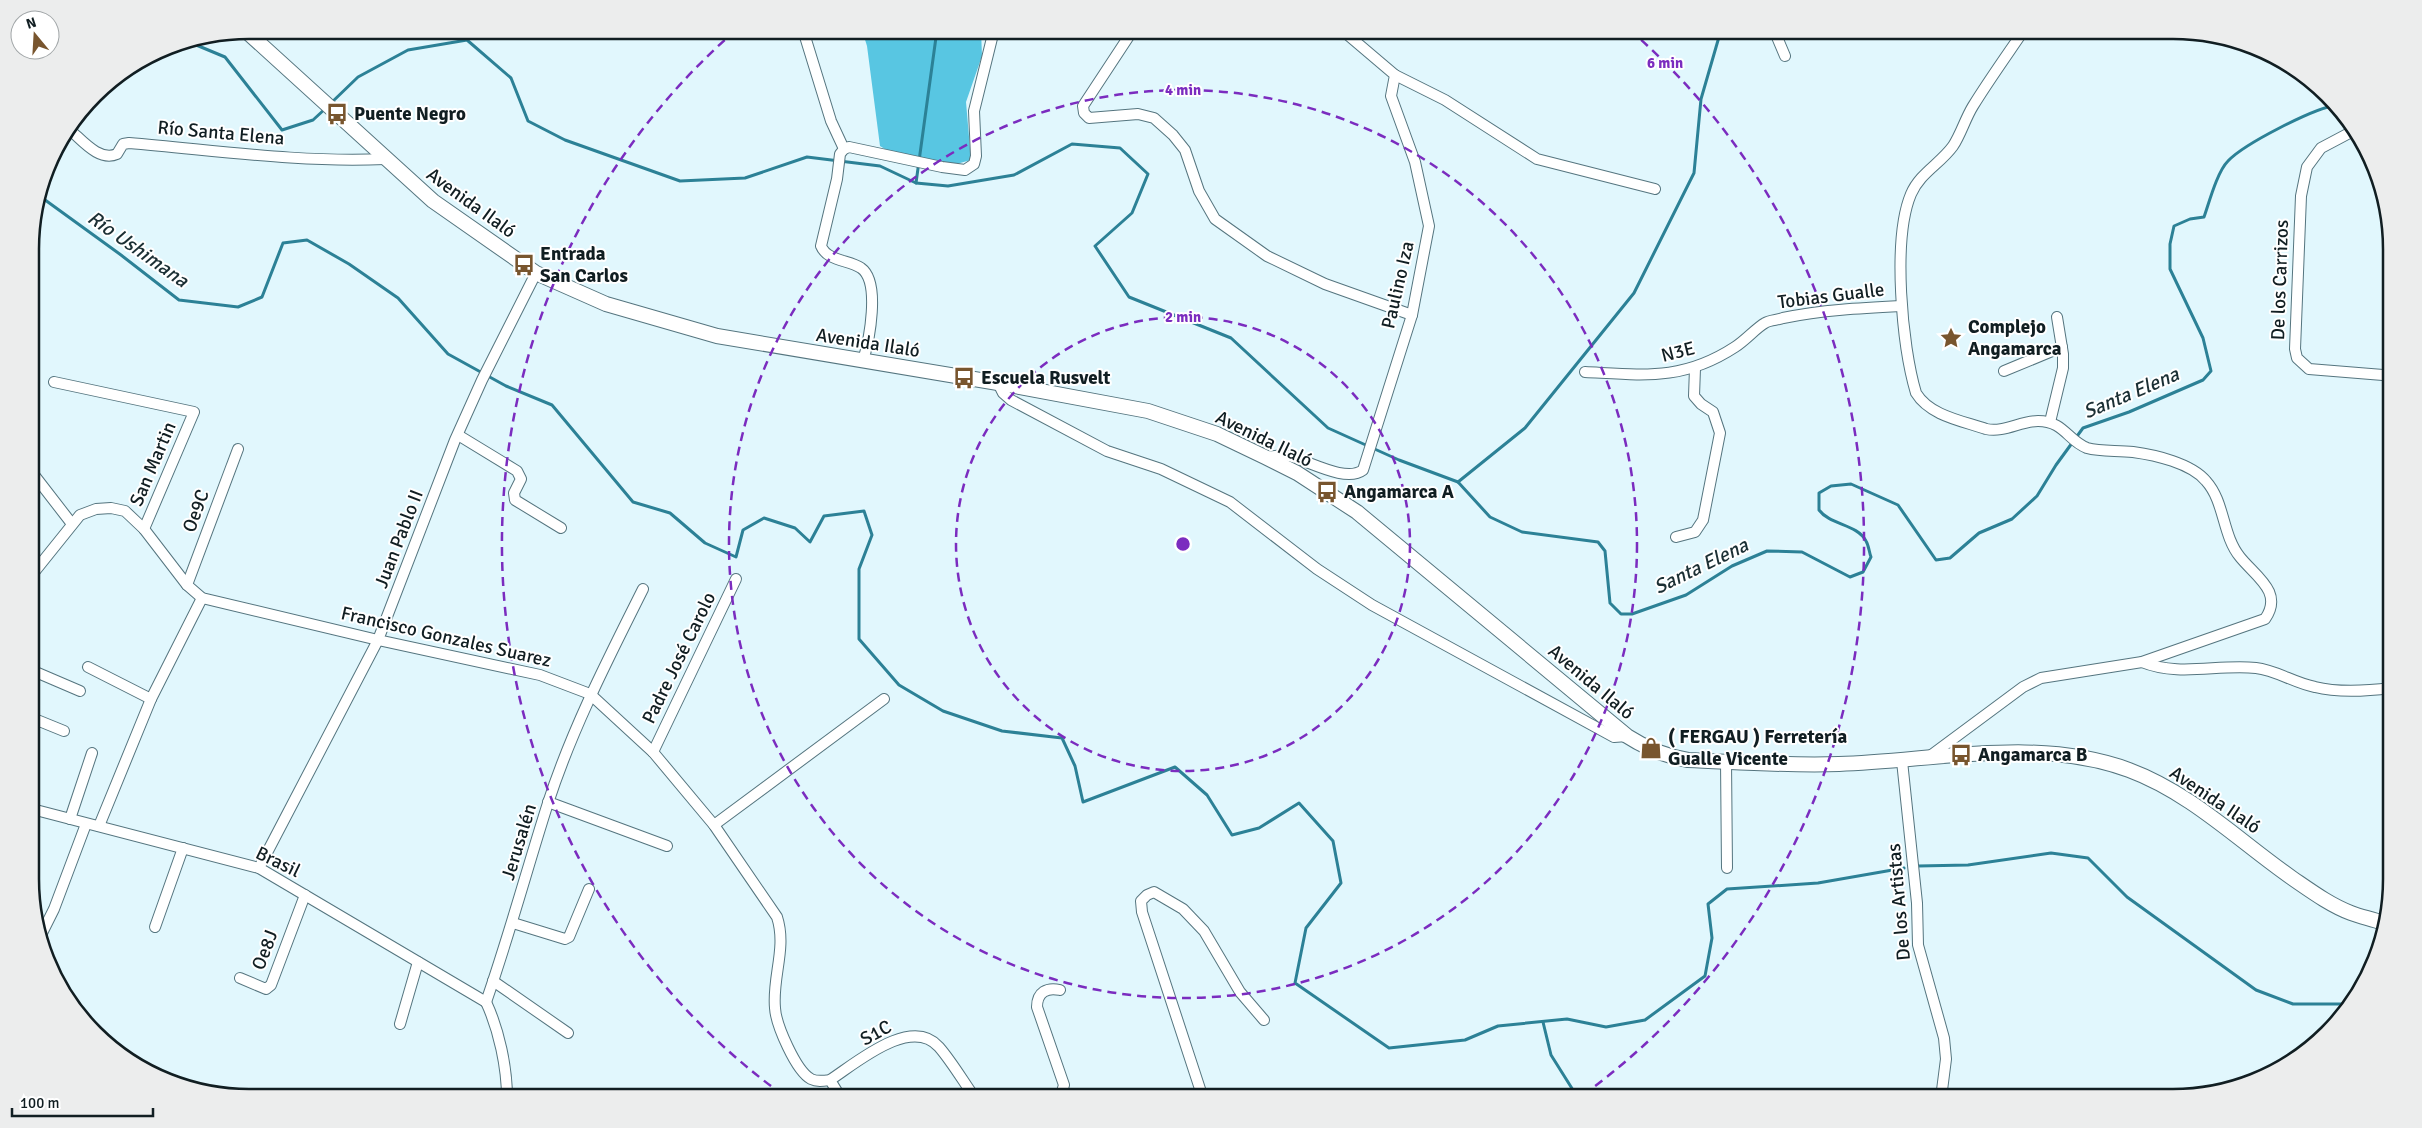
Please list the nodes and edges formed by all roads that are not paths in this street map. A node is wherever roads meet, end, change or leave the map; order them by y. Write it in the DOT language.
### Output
graph roads {
  1 [pos="255,39"];
  2 [pos="806,39"];
  3 [pos="992,39"];
  4 [pos="1127,39"];
  5 [pos="1353,39"];
  6 [pos="1778,39"];
  7 [pos="2018,39"];
  8 [pos="1785,56"];
  9 [pos="1395,75"];
  10 [pos="73,133"];
  11 [pos="2349,133"];
  12 [pos="842,151"];
  13 [pos="385,159"];
  14 [pos="1655,189"];
  15 [pos="536,273"];
  16 [pos="1900,306"];
  17 [pos="1412,315"];
  18 [pos="2057,317"];
  19 [pos="1765,322"];
  20 [pos="2062,347"];
  21 [pos="863,361"];
  22 [pos="1695,368"];
  23 [pos="1585,372"];
  24 [pos="2004,372"];
  25 [pos="2383,375"];
  26 [pos="54,382"];
  27 [pos="998,383"];
  28 [pos="2050,422"];
  29 [pos="458,435"];
  30 [pos="238,449"];
  31 [pos="1265,456"];
  32 [pos="39,481"];
  33 [pos="72,524"];
  34 [pos="561,528"];
  35 [pos="144,529"];
  36 [pos="1676,537"];
  37 [pos="39,566"];
  38 [pos="736,578"];
  39 [pos="187,586"];
  40 [pos="643,589"];
  41 [pos="202,598"];
  42 [pos="378,640"];
  43 [pos="2142,662"];
  44 [pos="88,667"];
  45 [pos="39,673"];
  46 [pos="2383,688"];
  47 [pos="80,691"];
  48 [pos="590,694"];
  49 [pos="151,699"];
  50 [pos="884,699"];
  51 [pos="39,721"];
  52 [pos="64,730"];
  53 [pos="1627,736"];
  54 [pos="653,752"];
  55 [pos="92,753"];
  56 [pos="1930,756"];
  57 [pos="1902,760"];
  58 [pos="1726,761"];
  59 [pos="548,802"];
  60 [pos="39,811"];
  61 [pos="70,819"];
  62 [pos="86,824"];
  63 [pos="714,825"];
  64 [pos="99,826"];
  65 [pos="667,846"];
  66 [pos="183,848"];
  67 [pos="260,868"];
  68 [pos="1727,868"];
  69 [pos="589,889"];
  70 [pos="305,894"];
  71 [pos="2379,921"];
  72 [pos="513,923"];
  73 [pos="155,927"];
  74 [pos="45,928"];
  75 [pos="418,962"];
  76 [pos="240,978"];
  77 [pos="494,981"];
  78 [pos="1060,990"];
  79 [pos="486,1002"];
  80 [pos="1264,1020"];
  81 [pos="400,1024"];
  82 [pos="568,1033"];
  83 [pos="830,1080"];
  84 [pos="506,1089"];
  85 [pos="836,1089"];
  86 [pos="969,1089"];
  87 [pos="1063,1089"];
  88 [pos="1200,1089"];
  89 [pos="1942,1089"];
  1 -- 13 [label="main road, Avenida Ilaló"];
  2 -- 12 [label="street"];
  3 -- 12 [label="street"];
  4 -- 17 [label="street"];
  5 -- 9 [label="street"];
  6 -- 8 [label="street"];
  7 -- 16 [label="street"];
  9 -- 14 [label="street"];
  9 -- 17 [label="street, Paulino Iza"];
  10 -- 13 [label="street, Río Santa Elena"];
  11 -- 25 [label="street, De los Carrizos"];
  12 -- 21 [label="street"];
  13 -- 15 [label="main road, Avenida Ilaló"];
  15 -- 21 [label="main road, Avenida Ilaló"];
  15 -- 29 [label="street, Juan Pablo II"];
  16 -- 19 [label="street, Tobias Gualle"];
  16 -- 28 [label="street"];
  17 -- 31 [label="street, Paulino Iza"];
  18 -- 20 [label="street"];
  19 -- 22 [label="street, N3E"];
  20 -- 24 [label="street"];
  20 -- 28 [label="street"];
  21 -- 27 [label="main road, Avenida Ilaló"];
  22 -- 23 [label="street, N3E"];
  22 -- 36 [label="street"];
  26 -- 35 [label="street, San Martin"];
  27 -- 31 [label="main road, Avenida Ilaló"];
  27 -- 53 [label="street"];
  28 -- 43 [label="street"];
  29 -- 34 [label="street"];
  29 -- 42 [label="street, Juan Pablo II"];
  30 -- 39 [label="street, Oe9C"];
  31 -- 53 [label="main road, Avenida Ilaló"];
  32 -- 33 [label="street"];
  33 -- 35 [label="street, Francisco Gonzales Suarez"];
  33 -- 37 [label="street, Francisco Gonzales Suarez"];
  35 -- 39 [label="street, Francisco Gonzales Suarez"];
  38 -- 54 [label="street, Padre José Carolo"];
  39 -- 41 [label="street, Francisco Gonzales Suarez"];
  40 -- 48 [label="street, Jerusalén"];
  41 -- 42 [label="street, Francisco Gonzales Suarez"];
  41 -- 49 [label="street"];
  42 -- 48 [label="street, Francisco Gonzales Suarez"];
  42 -- 67 [label="street, Juan Pablo II"];
  43 -- 46 [label="street"];
  43 -- 56 [label="street"];
  44 -- 49 [label="street"];
  45 -- 47 [label="street"];
  48 -- 54 [label="street, Francisco Gonzales Suarez"];
  48 -- 59 [label="street, Jerusalén"];
  49 -- 64 [label="street"];
  50 -- 63 [label="street"];
  51 -- 52 [label="street"];
  53 -- 58 [label="main road, Avenida Ilaló"];
  54 -- 63 [label="street, Francisco Gonzales Suarez"];
  55 -- 61 [label="street"];
  56 -- 57 [label="main road, Avenida Ilaló"];
  56 -- 71 [label="main road, Avenida Ilaló"];
  57 -- 58 [label="main road, Avenida Ilaló"];
  57 -- 89 [label="street, De los Artistas"];
  58 -- 68 [label="street"];
  59 -- 65 [label="street"];
  59 -- 72 [label="street, Jerusalén"];
  60 -- 61 [label="street, Brasil"];
  61 -- 62 [label="street, Brasil"];
  62 -- 64 [label="street, Brasil"];
  62 -- 74 [label="street"];
  63 -- 83 [label="street, Francisco Gonzales Suarez"];
  64 -- 66 [label="street, Brasil"];
  66 -- 67 [label="street, Brasil"];
  66 -- 73 [label="street"];
  67 -- 70 [label="street, Brasil"];
  69 -- 72 [label="street"];
  70 -- 75 [label="street, Brasil"];
  70 -- 76 [label="street, Oe8J"];
  72 -- 77 [label="street, Jerusalén"];
  75 -- 79 [label="street, Brasil"];
  75 -- 81 [label="street"];
  77 -- 79 [label="street, Jerusalén"];
  77 -- 82 [label="street"];
  78 -- 87 [label="street"];
  79 -- 84 [label="street"];
  80 -- 88 [label="street"];
  83 -- 85 [label="street"];
  83 -- 86 [label="street, S1C"];
}
